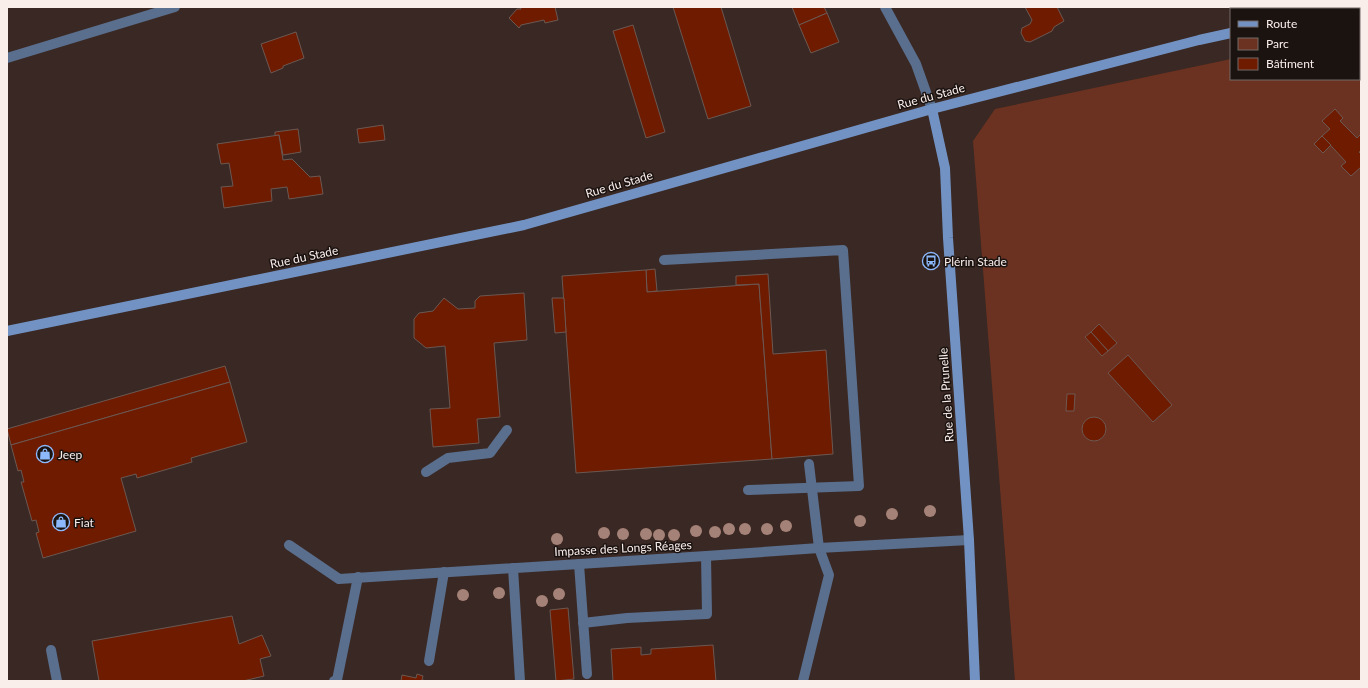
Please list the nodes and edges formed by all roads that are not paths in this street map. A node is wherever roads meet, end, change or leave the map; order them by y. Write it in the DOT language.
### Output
graph roads {
  1 [pos="175,7"];
  2 [pos="885,7"];
  3 [pos="1230,34"];
  4 [pos="7,58"];
  5 [pos="932,109"];
  6 [pos="664,260"];
  7 [pos="7,331"];
  8 [pos="507,430"];
  9 [pos="809,464"];
  10 [pos="426,472"];
  11 [pos="812,488"];
  12 [pos="748,490"];
  13 [pos="969,540"];
  14 [pos="289,545"];
  15 [pos="819,548"];
  16 [pos="706,556"];
  17 [pos="579,564"];
  18 [pos="513,568"];
  19 [pos="444,572"];
  20 [pos="358,577"];
  21 [pos="583,623"];
  22 [pos="51,650"];
  23 [pos="430,661"];
  24 [pos="587,674"];
  25 [pos="57,681"];
  26 [pos="334,681"];
  27 [pos="520,681"];
  28 [pos="803,681"];
  29 [pos="975,681"];
  1 -- 4 [label="street"];
  2 -- 5 [label="street"];
  3 -- 5 [label="main road, Rue du Stade"];
  5 -- 7 [label="main road, Rue du Stade"];
  5 -- 13 [label="main road, Rue de la Prunelle"];
  6 -- 11 [label="street"];
  8 -- 10 [label="street"];
  9 -- 11 [label="street"];
  11 -- 12 [label="street"];
  11 -- 15 [label="street"];
  13 -- 15 [label="street, Impasse des Longs Réages"];
  13 -- 29 [label="main road, Rue de la Prunelle"];
  14 -- 20 [label="street, Impasse des Longs Réages"];
  15 -- 16 [label="street, Impasse des Longs Réages"];
  15 -- 28 [label="street"];
  16 -- 17 [label="street, Impasse des Longs Réages"];
  16 -- 21 [label="street"];
  17 -- 18 [label="street, Impasse des Longs Réages"];
  17 -- 21 [label="street"];
  18 -- 19 [label="street, Impasse des Longs Réages"];
  18 -- 27 [label="street"];
  19 -- 20 [label="street, Impasse des Longs Réages"];
  19 -- 23 [label="street"];
  20 -- 26 [label="street"];
  21 -- 24 [label="street"];
  22 -- 25 [label="street"];
}
